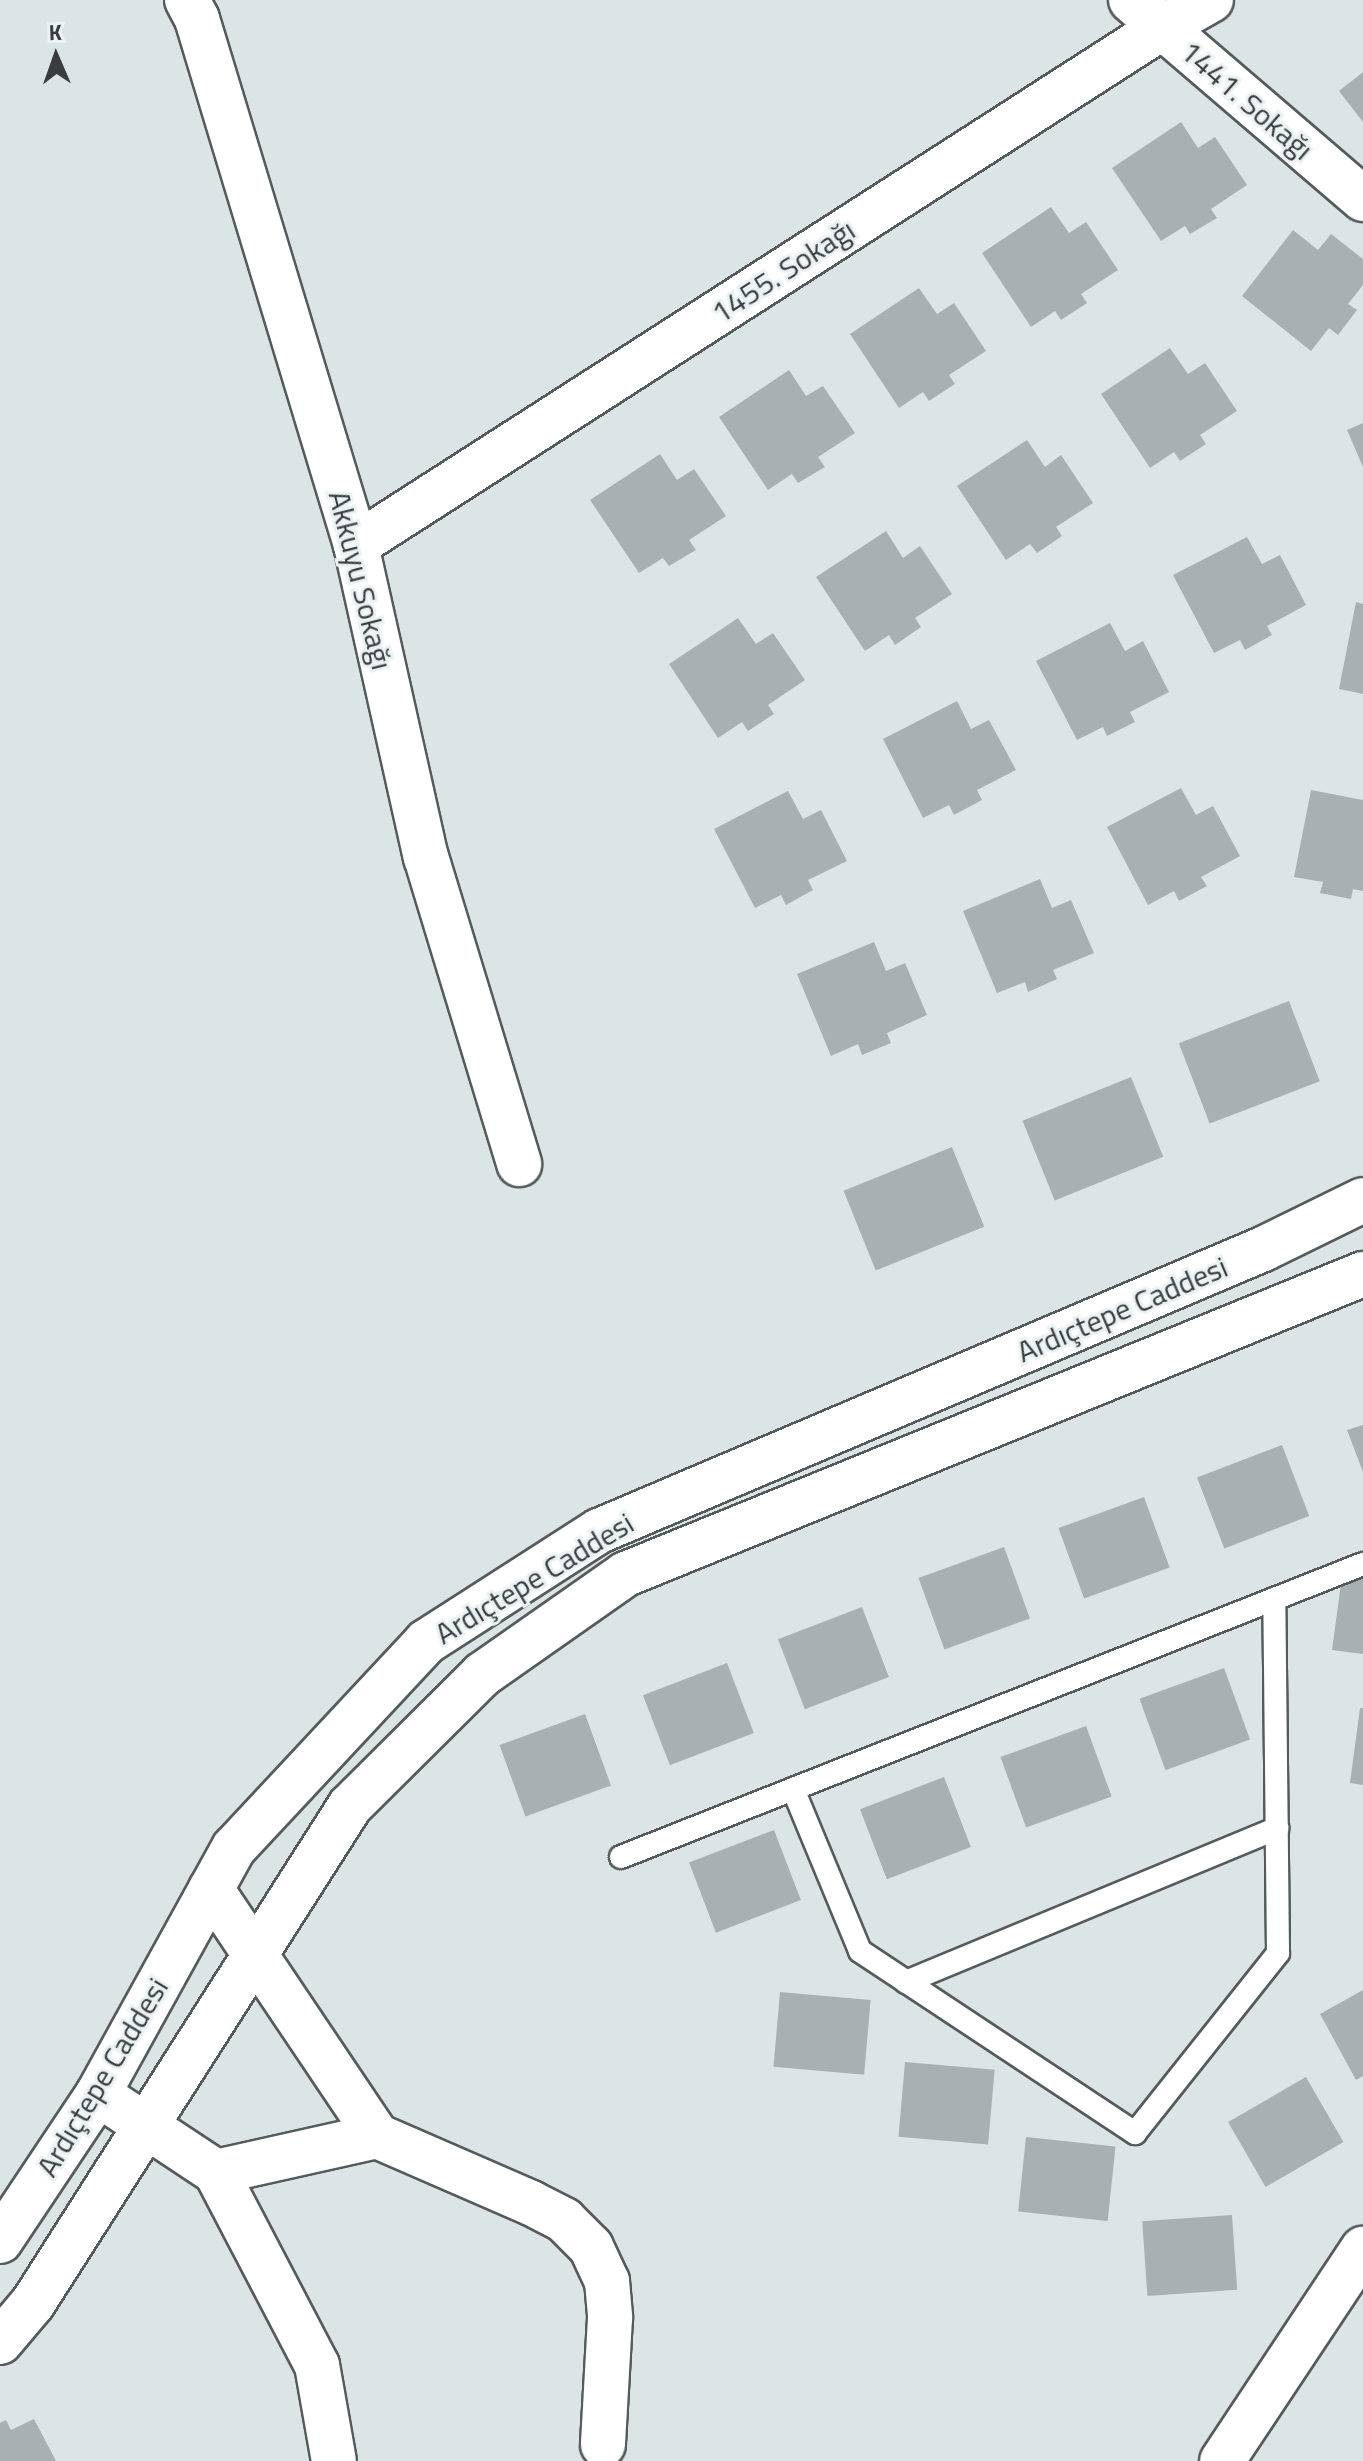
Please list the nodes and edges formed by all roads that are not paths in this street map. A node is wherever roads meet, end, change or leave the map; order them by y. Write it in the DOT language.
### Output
graph roads {
  1 [pos="187,0"];
  2 [pos="1211,0"];
  3 [pos="1147,13"];
  4 [pos="1363,199"];
  5 [pos="356,545"];
  6 [pos="519,1164"];
  7 [pos="1363,1200"];
  8 [pos="1363,1274"];
  9 [pos="1363,1564"];
  10 [pos="1274,1599"];
  11 [pos="793,1789"];
  12 [pos="1277,1828"];
  13 [pos="621,1857"];
  14 [pos="211,1889"];
  15 [pos="256,1956"];
  16 [pos="906,1982"];
  17 [pos="98,2094"];
  18 [pos="148,2127"];
  19 [pos="377,2136"];
  20 [pos="216,2172"];
  21 [pos="0,2241"];
  22 [pos="1363,2249"];
  23 [pos="0,2342"];
  24 [pos="603,2445"];
  25 [pos="334,2461"];
  26 [pos="1222,2461"];
  1 -- 5 [label="street, Akkuyu Sokağı"];
  2 -- 3 [label="street, 1455. Sokağı"];
  3 -- 4 [label="street, 1441. Sokağı"];
  3 -- 5 [label="street, 1455. Sokağı"];
  5 -- 6 [label="street, Akkuyu Sokağı"];
  7 -- 14 [label="street, Ardıçtepe Caddesi"];
  8 -- 15 [label="street"];
  9 -- 10 [label="lane"];
  10 -- 11 [label="lane"];
  10 -- 12 [label="lane"];
  11 -- 13 [label="lane"];
  11 -- 16 [label="lane"];
  12 -- 16 [label="lane"];
  12 -- 16 [label="lane"];
  14 -- 15 [label="street"];
  14 -- 17 [label="street, Ardıçtepe Caddesi"];
  15 -- 18 [label="street"];
  15 -- 19 [label="street"];
  17 -- 18 [label="street"];
  17 -- 21 [label="street, Ardıçtepe Caddesi"];
  18 -- 20 [label="street"];
  18 -- 23 [label="street"];
  19 -- 20 [label="street"];
  19 -- 24 [label="street"];
  20 -- 25 [label="street"];
  22 -- 26 [label="street"];
}
